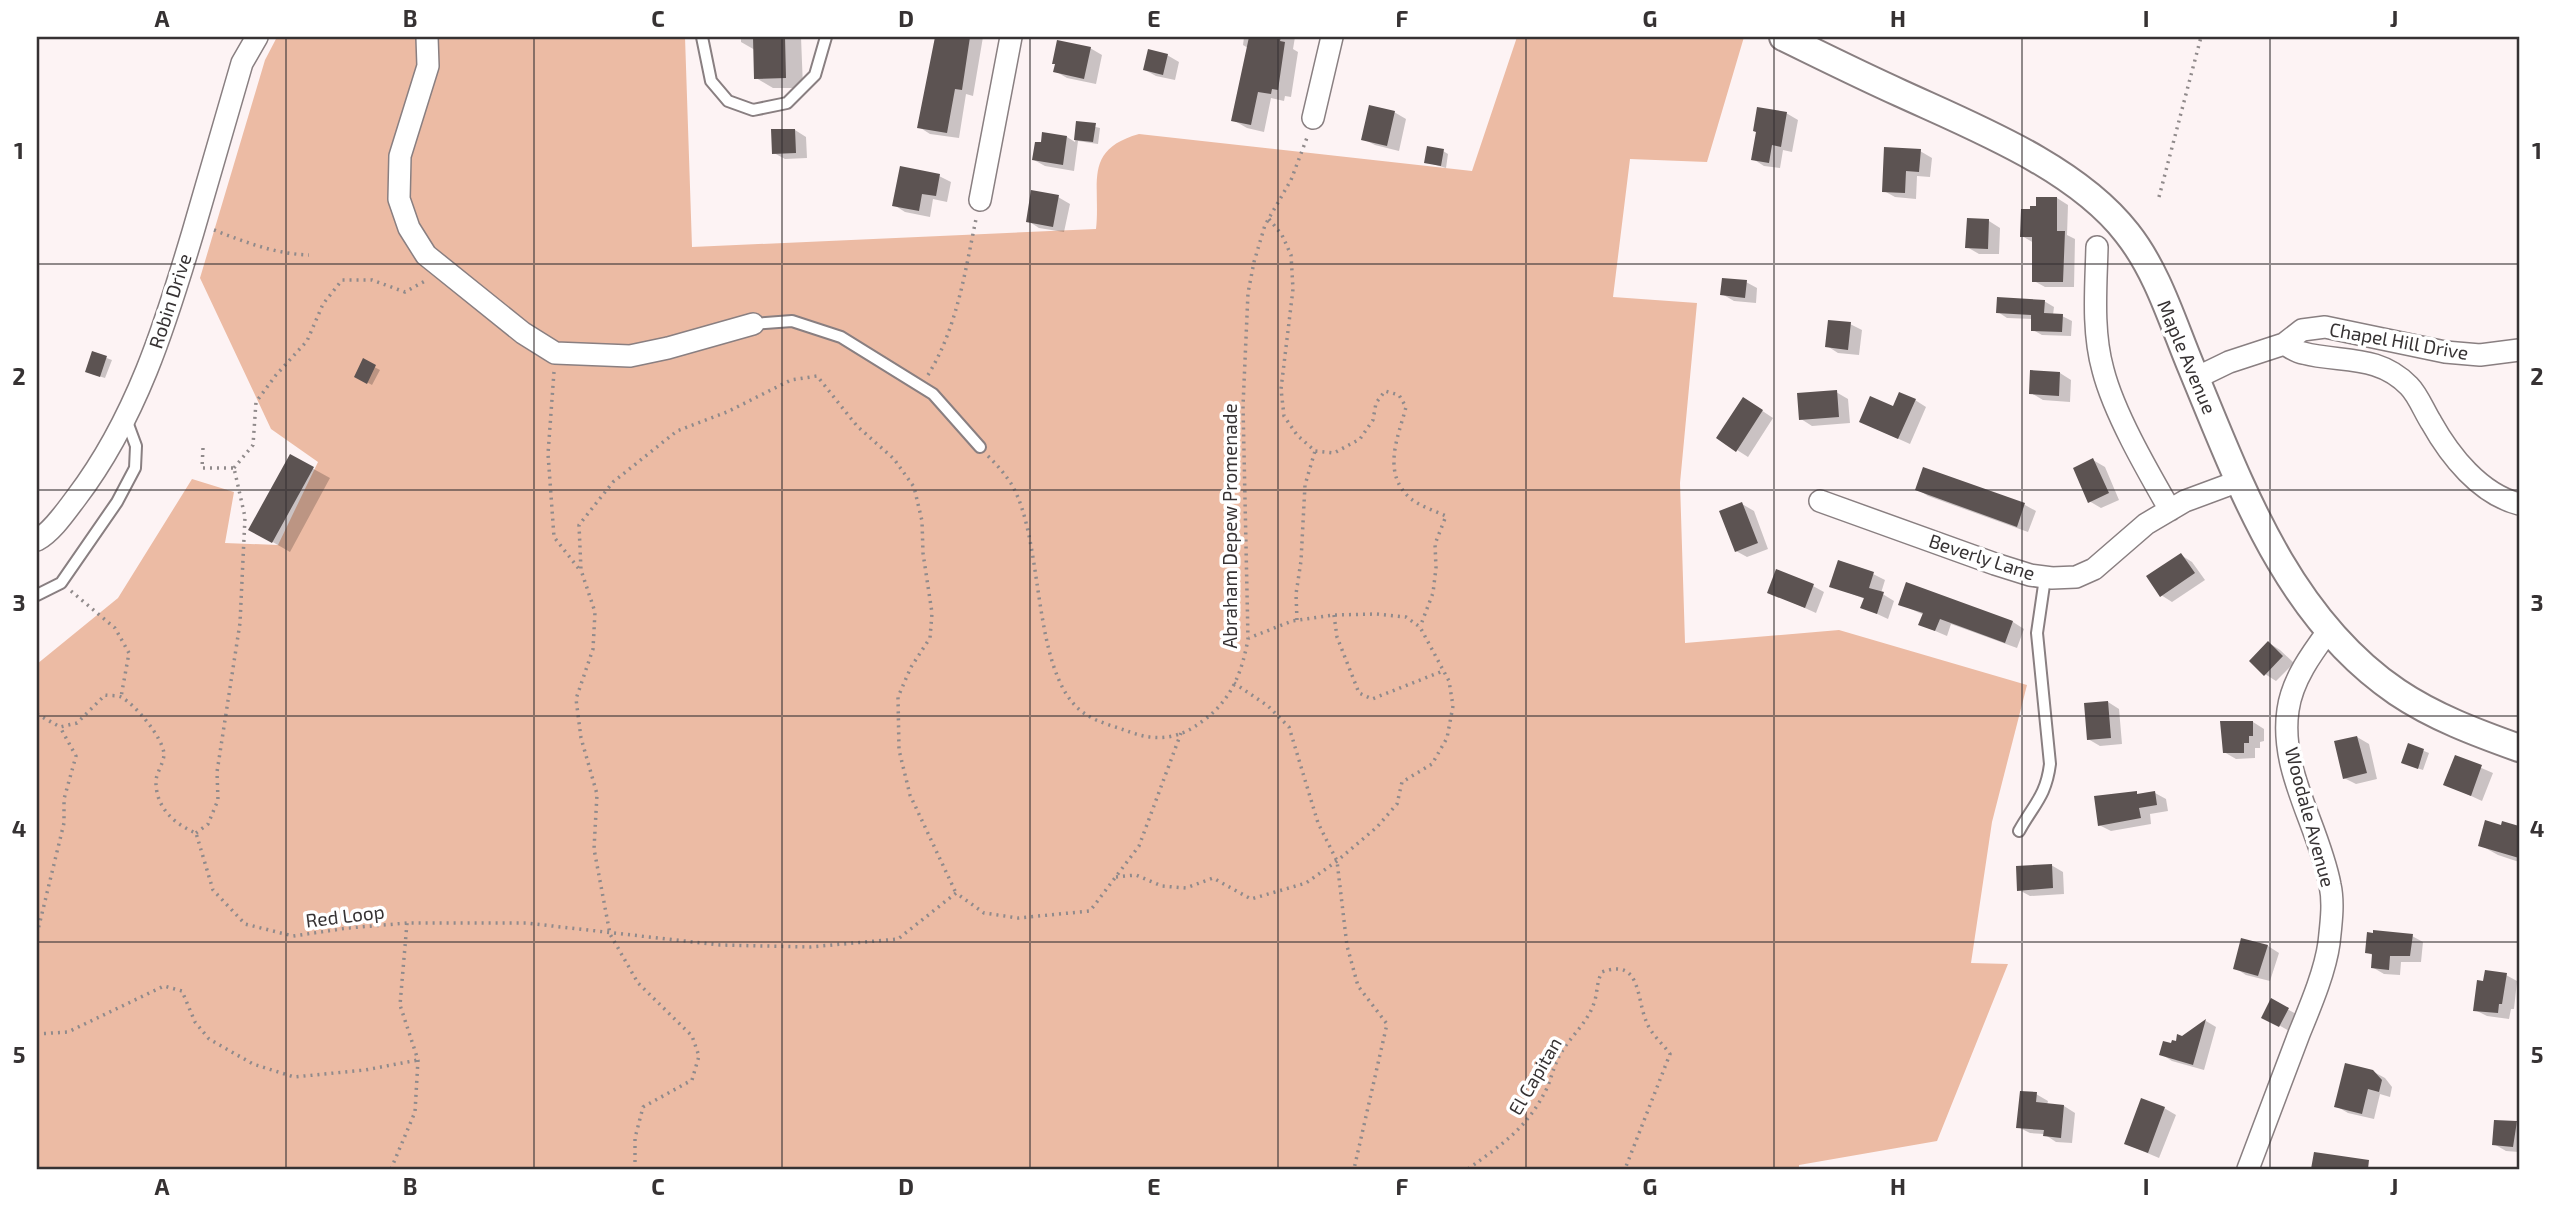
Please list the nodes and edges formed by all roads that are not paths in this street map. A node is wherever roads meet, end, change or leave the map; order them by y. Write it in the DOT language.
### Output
graph roads {
  1 [pos="257,37"];
  2 [pos="427,37"];
  3 [pos="702,37"];
  4 [pos="826,37"];
  5 [pos="1011,37"];
  6 [pos="1332,37"];
  7 [pos="1797,40"];
  8 [pos="1312,118"];
  9 [pos="980,200"];
  10 [pos="2096,247"];
  11 [pos="754,324"];
  12 [pos="2284,344"];
  13 [pos="2519,349"];
  14 [pos="2196,378"];
  15 [pos="126,419"];
  16 [pos="980,447"];
  17 [pos="2239,481"];
  18 [pos="1820,501"];
  19 [pos="2519,505"];
  20 [pos="2170,510"];
  21 [pos="37,540"];
  22 [pos="2045,578"];
  23 [pos="37,595"];
  24 [pos="2329,630"];
  25 [pos="2519,748"];
  26 [pos="2020,831"];
  27 [pos="2248,1169"];
  1 -- 15 [label="street, Robin Drive"];
  2 -- 11 [label="street"];
  3 -- 4 [label="lane"];
  5 -- 9 [label="street"];
  6 -- 8 [label="street"];
  7 -- 14 [label="street, Maple Avenue"];
  10 -- 20 [label="street"];
  11 -- 16 [label="lane"];
  12 -- 13 [label="street, Chapel Hill Drive"];
  12 -- 14 [label="street, Chapel Hill Drive"];
  12 -- 19 [label="street, Chapel Hill Drive"];
  14 -- 17 [label="street, Maple Avenue"];
  15 -- 21 [label="street, Robin Drive"];
  15 -- 23 [label="lane"];
  17 -- 20 [label="street, Beverly Lane"];
  17 -- 24 [label="street, Maple Avenue"];
  18 -- 22 [label="street, Beverly Lane"];
  20 -- 22 [label="street, Beverly Lane"];
  22 -- 26 [label="lane"];
  24 -- 25 [label="street, Maple Avenue"];
  24 -- 27 [label="street, Woodale Avenue"];
}
